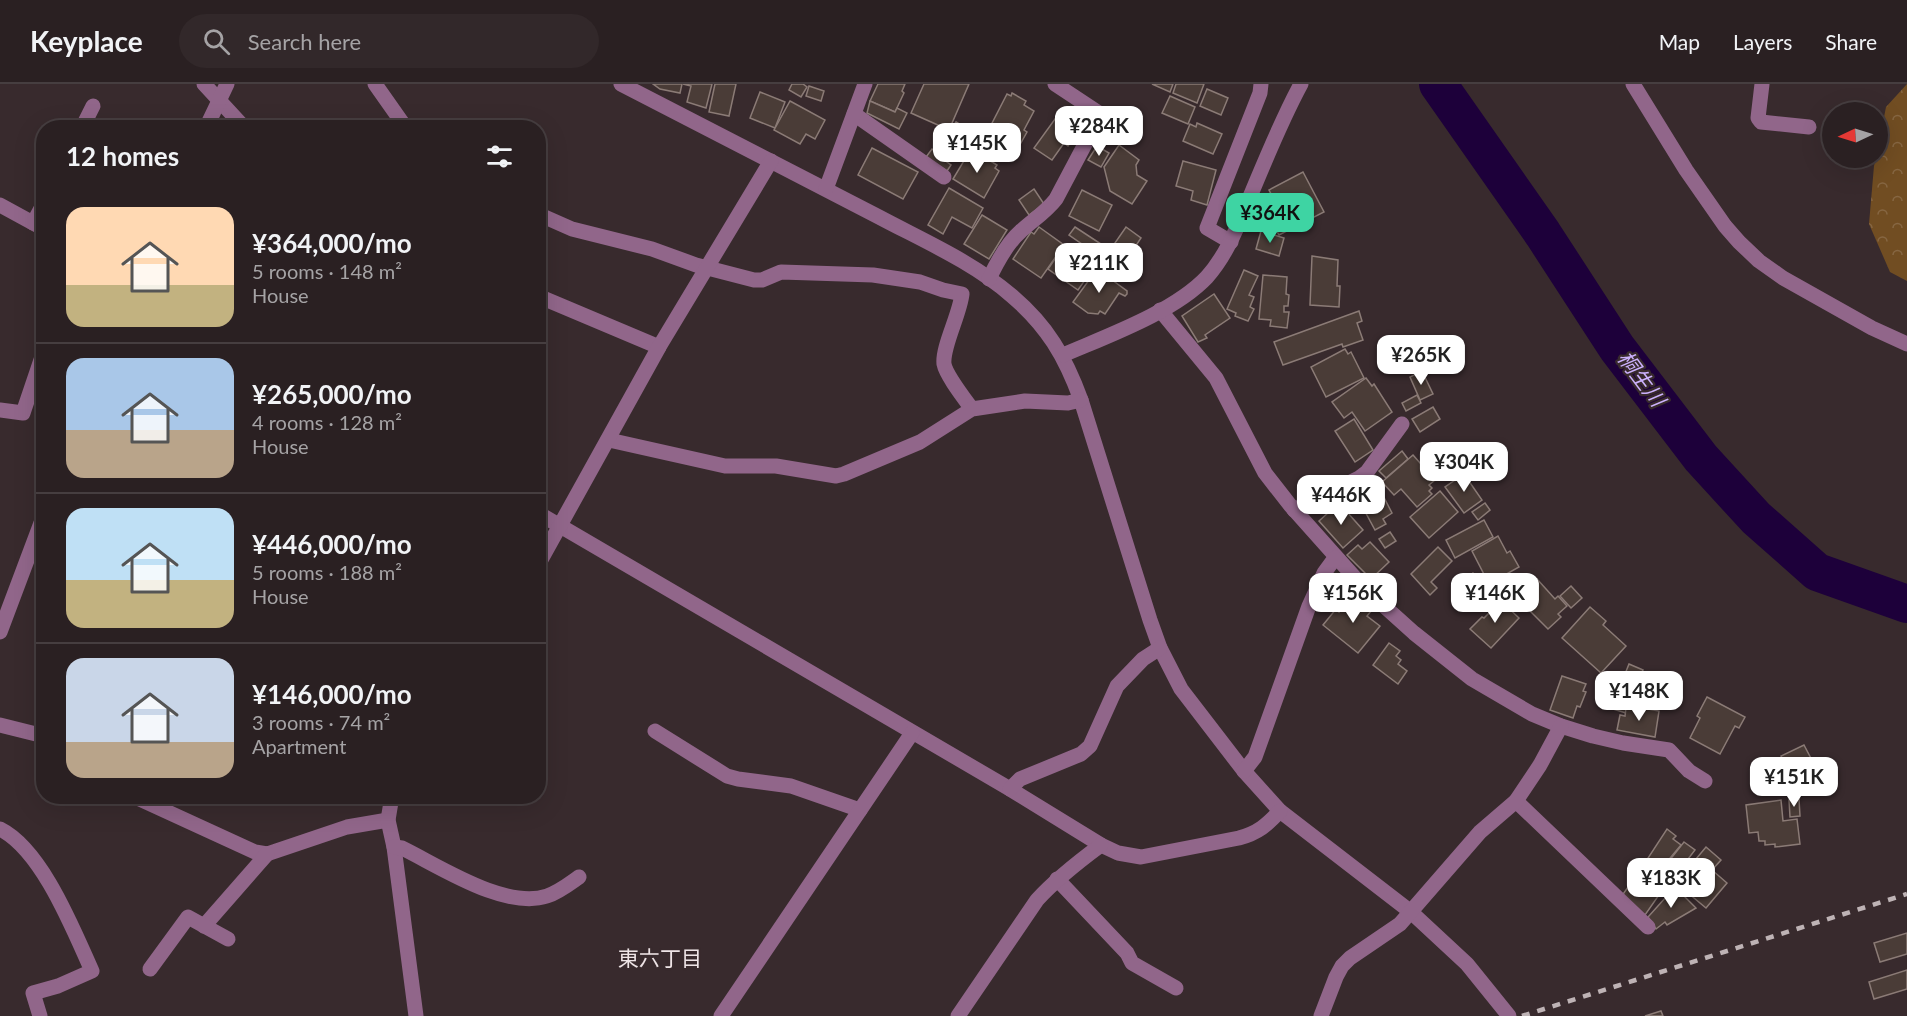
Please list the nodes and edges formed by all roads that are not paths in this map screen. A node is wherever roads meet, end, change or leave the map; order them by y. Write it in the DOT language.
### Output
graph roads {
  1 [pos="204,84"];
  2 [pos="227,84"];
  3 [pos="375,84"];
  4 [pos="621,84"];
  5 [pos="865,84"];
  6 [pos="1055,84"];
  7 [pos="1301,84"];
  8 [pos="1633,84"];
  9 [pos="1762,84"];
  10 [pos="1260,89"];
  11 [pos="219,101"];
  12 [pos="93,106"];
  13 [pos="854,114"];
  14 [pos="1101,114"];
  15 [pos="86,120"];
  16 [pos="210,120"];
  17 [pos="237,120"];
  18 [pos="400,120"];
  19 [pos="1117,125"];
  20 [pos="1809,127"];
  21 [pos="771,161"];
  22 [pos="944,177"];
  23 [pos="826,189"];
  24 [pos="0,205"];
  25 [pos="546,218"];
  26 [pos="36,225"];
  27 [pos="1232,242"];
  28 [pos="708,268"];
  29 [pos="983,274"];
  30 [pos="962,294"];
  31 [pos="546,299"];
  32 [pos="1161,310"];
  33 [pos="1907,344"];
  34 [pos="659,347"];
  35 [pos="1063,355"];
  36 [pos="36,375"];
  37 [pos="1081,400"];
  38 [pos="972,409"];
  39 [pos="0,410"];
  40 [pos="1402,424"];
  41 [pos="609,440"];
  42 [pos="1294,510"];
  43 [pos="546,517"];
  44 [pos="560,525"];
  45 [pos="36,537"];
  46 [pos="546,549"];
  47 [pos="1335,558"];
  48 [pos="0,632"];
  49 [pos="1160,648"];
  50 [pos="0,725"];
  51 [pos="1561,726"];
  52 [pos="655,731"];
  53 [pos="36,733"];
  54 [pos="912,733"];
  55 [pos="1244,771"];
  56 [pos="1705,781"];
  57 [pos="1010,789"];
  58 [pos="1516,801"];
  59 [pos="150,804"];
  60 [pos="391,804"];
  61 [pos="860,810"];
  62 [pos="1280,811"];
  63 [pos="388,820"];
  64 [pos="0,829"];
  65 [pos="1101,845"];
  66 [pos="394,847"];
  67 [pos="267,854"];
  68 [pos="579,877"];
  69 [pos="1057,879"];
  70 [pos="1411,912"];
  71 [pos="204,926"];
  72 [pos="1648,927"];
  73 [pos="228,939"];
  74 [pos="150,969"];
  75 [pos="1176,988"];
  76 [pos="40,1016"];
  77 [pos="416,1016"];
  78 [pos="721,1016"];
  79 [pos="958,1016"];
  80 [pos="1321,1016"];
  81 [pos="1509,1016"];
  1 -- 11 [label="street"];
  2 -- 11 [label="street"];
  3 -- 18 [label="street"];
  4 -- 21 [label="street"];
  5 -- 13 [label="street"];
  6 -- 14 [label="street"];
  7 -- 27 [label="street"];
  8 -- 33 [label="street"];
  9 -- 20 [label="street"];
  10 -- 27 [label="street"];
  11 -- 16 [label="street"];
  11 -- 17 [label="street"];
  12 -- 15 [label="street"];
  13 -- 22 [label="street"];
  13 -- 23 [label="street"];
  14 -- 19 [label="street"];
  14 -- 29 [label="street"];
  21 -- 23 [label="street"];
  21 -- 28 [label="street"];
  23 -- 29 [label="street"];
  24 -- 26 [label="street"];
  25 -- 28 [label="street"];
  27 -- 32 [label="street"];
  28 -- 30 [label="street"];
  28 -- 34 [label="street"];
  29 -- 30 [label="street"];
  29 -- 35 [label="street"];
  30 -- 38 [label="street"];
  31 -- 34 [label="street"];
  32 -- 35 [label="street"];
  32 -- 42 [label="street"];
  34 -- 41 [label="street"];
  35 -- 37 [label="street"];
  36 -- 39 [label="street"];
  37 -- 38 [label="street"];
  37 -- 49 [label="street"];
  38 -- 41 [label="street"];
  40 -- 42 [label="street"];
  41 -- 44 [label="street"];
  42 -- 47 [label="street"];
  43 -- 44 [label="street"];
  44 -- 46 [label="street"];
  44 -- 54 [label="street"];
  45 -- 48 [label="street"];
  47 -- 51 [label="street"];
  47 -- 55 [label="street"];
  49 -- 55 [label="street"];
  49 -- 57 [label="street"];
  50 -- 53 [label="street"];
  51 -- 56 [label="street"];
  51 -- 58 [label="street"];
  52 -- 61 [label="street"];
  54 -- 57 [label="street"];
  54 -- 61 [label="street"];
  55 -- 62 [label="street"];
  57 -- 65 [label="street"];
  58 -- 70 [label="street"];
  58 -- 72 [label="street"];
  59 -- 67 [label="street"];
  60 -- 63 [label="street"];
  61 -- 78 [label="street"];
  62 -- 65 [label="street"];
  62 -- 70 [label="street"];
  63 -- 66 [label="street"];
  63 -- 67 [label="street"];
  64 -- 76 [label="street"];
  65 -- 69 [label="street"];
  66 -- 68 [label="street"];
  66 -- 77 [label="street"];
  67 -- 71 [label="street"];
  69 -- 75 [label="street"];
  69 -- 79 [label="street"];
  70 -- 80 [label="street"];
  70 -- 81 [label="street"];
  71 -- 73 [label="street"];
  71 -- 74 [label="street"];
}
